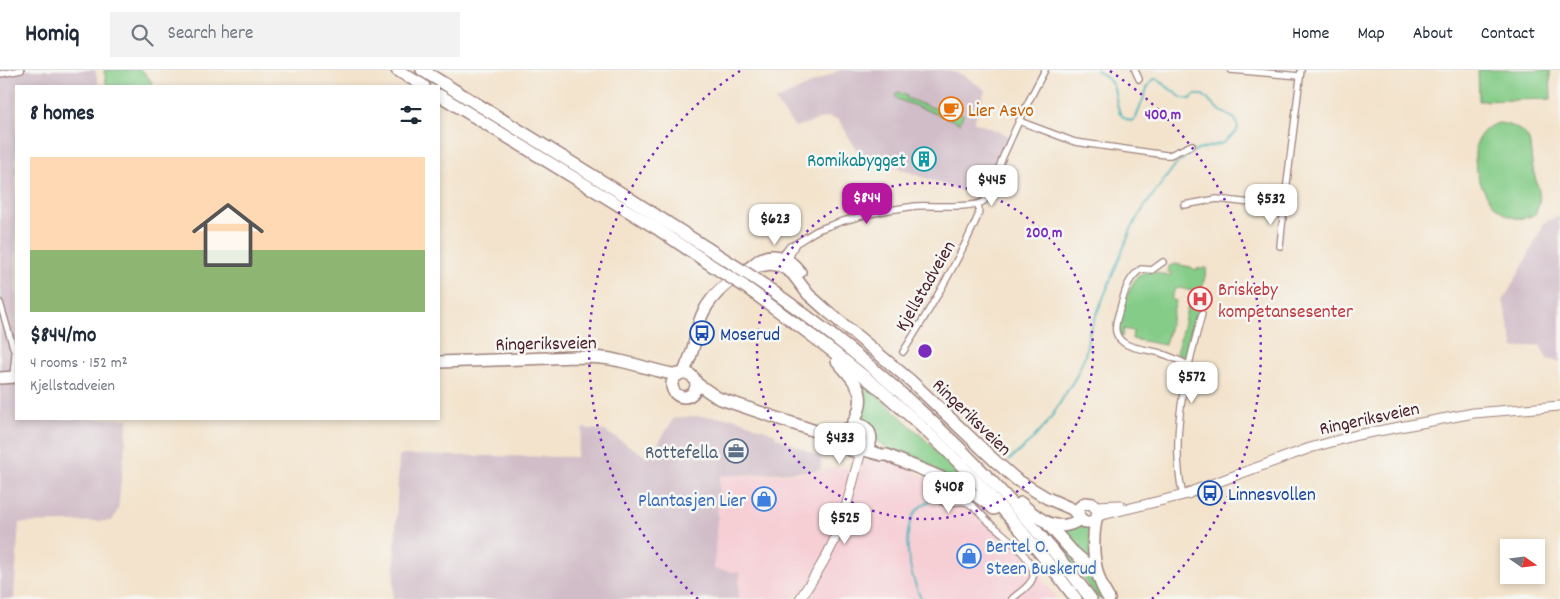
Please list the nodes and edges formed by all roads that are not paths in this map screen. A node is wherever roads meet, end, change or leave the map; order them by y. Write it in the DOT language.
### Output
graph roads {
  1 [pos="21,70"];
  2 [pos="397,70"];
  3 [pos="422,70"];
  4 [pos="1045,70"];
  5 [pos="1134,70"];
  6 [pos="1231,70"];
  7 [pos="1282,72"];
  8 [pos="1300,73"];
  9 [pos="0,74"];
  10 [pos="1139,78"];
  11 [pos="422,85"];
  12 [pos="441,97"];
  13 [pos="1019,121"];
  14 [pos="1192,145"];
  15 [pos="978,205"];
  16 [pos="1184,205"];
  17 [pos="1284,207"];
  18 [pos="1280,246"];
  19 [pos="783,262"];
  20 [pos="1164,262"];
  21 [pos="752,273"];
  22 [pos="0,303"];
  23 [pos="1202,314"];
  24 [pos="806,330"];
  25 [pos="903,352"];
  26 [pos="15,356"];
  27 [pos="440,362"];
  28 [pos="1188,365"];
  29 [pos="14,377"];
  30 [pos="0,378"];
  31 [pos="685,379"];
  32 [pos="691,395"];
  33 [pos="718,398"];
  34 [pos="1560,406"];
  35 [pos="855,441"];
  36 [pos="980,467"];
  37 [pos="938,477"];
  38 [pos="1182,494"];
  39 [pos="1080,513"];
  40 [pos="1096,514"];
  41 [pos="1046,522"];
  42 [pos="1030,541"];
  43 [pos="1097,573"];
  44 [pos="800,599"];
  45 [pos="1012,599"];
  46 [pos="1076,599"];
  47 [pos="1091,599"];
  48 [pos="1109,599"];
  1 -- 9 [label="street"];
  2 -- 11 [label="highway"];
  3 -- 21 [label="highway, bridge"];
  4 -- 13 [label="street, Kjellstadveien"];
  5 -- 10 [label="street"];
  6 -- 7 [label="street"];
  7 -- 8 [label="street"];
  8 -- 17 [label="street"];
  12 -- 24 [label="highway, bridge"];
  13 -- 14 [label="street"];
  13 -- 15 [label="street, Kjellstadveien"];
  15 -- 19 [label="street"];
  15 -- 25 [label="street, Kjellstadveien"];
  16 -- 17 [label="street"];
  17 -- 18 [label="street"];
  19 -- 21 [label="highway"];
  19 -- 39 [label="highway, Ringeriksveien"];
  20 -- 28 [label="street"];
  21 -- 31 [label="highway"];
  21 -- 36 [label="highway"];
  22 -- 26 [label="street"];
  23 -- 28 [label="street"];
  24 -- 35 [label="highway"];
  24 -- 42 [label="highway"];
  26 -- 29 [label="street"];
  27 -- 31 [label="highway, Ringeriksveien"];
  28 -- 38 [label="street"];
  29 -- 30 [label="highway"];
  31 -- 32 [label="highway"];
  31 -- 32 [label="highway"];
  31 -- 33 [label="highway"];
  32 -- 33 [label="highway"];
  33 -- 35 [label="highway"];
  34 -- 38 [label="main road, Ringeriksveien"];
  35 -- 37 [label="highway"];
  35 -- 44 [label="main road"];
  36 -- 41 [label="highway"];
  36 -- 47 [label="highway"];
  37 -- 42 [label="highway"];
  37 -- 45 [label="street"];
  38 -- 40 [label="main road, Ringeriksveien"];
  39 -- 40 [label="highway"];
  39 -- 40 [label="highway"];
  39 -- 41 [label="highway"];
  40 -- 43 [label="highway"];
  41 -- 43 [label="highway"];
  42 -- 46 [label="highway"];
  43 -- 48 [label="highway"];
}
